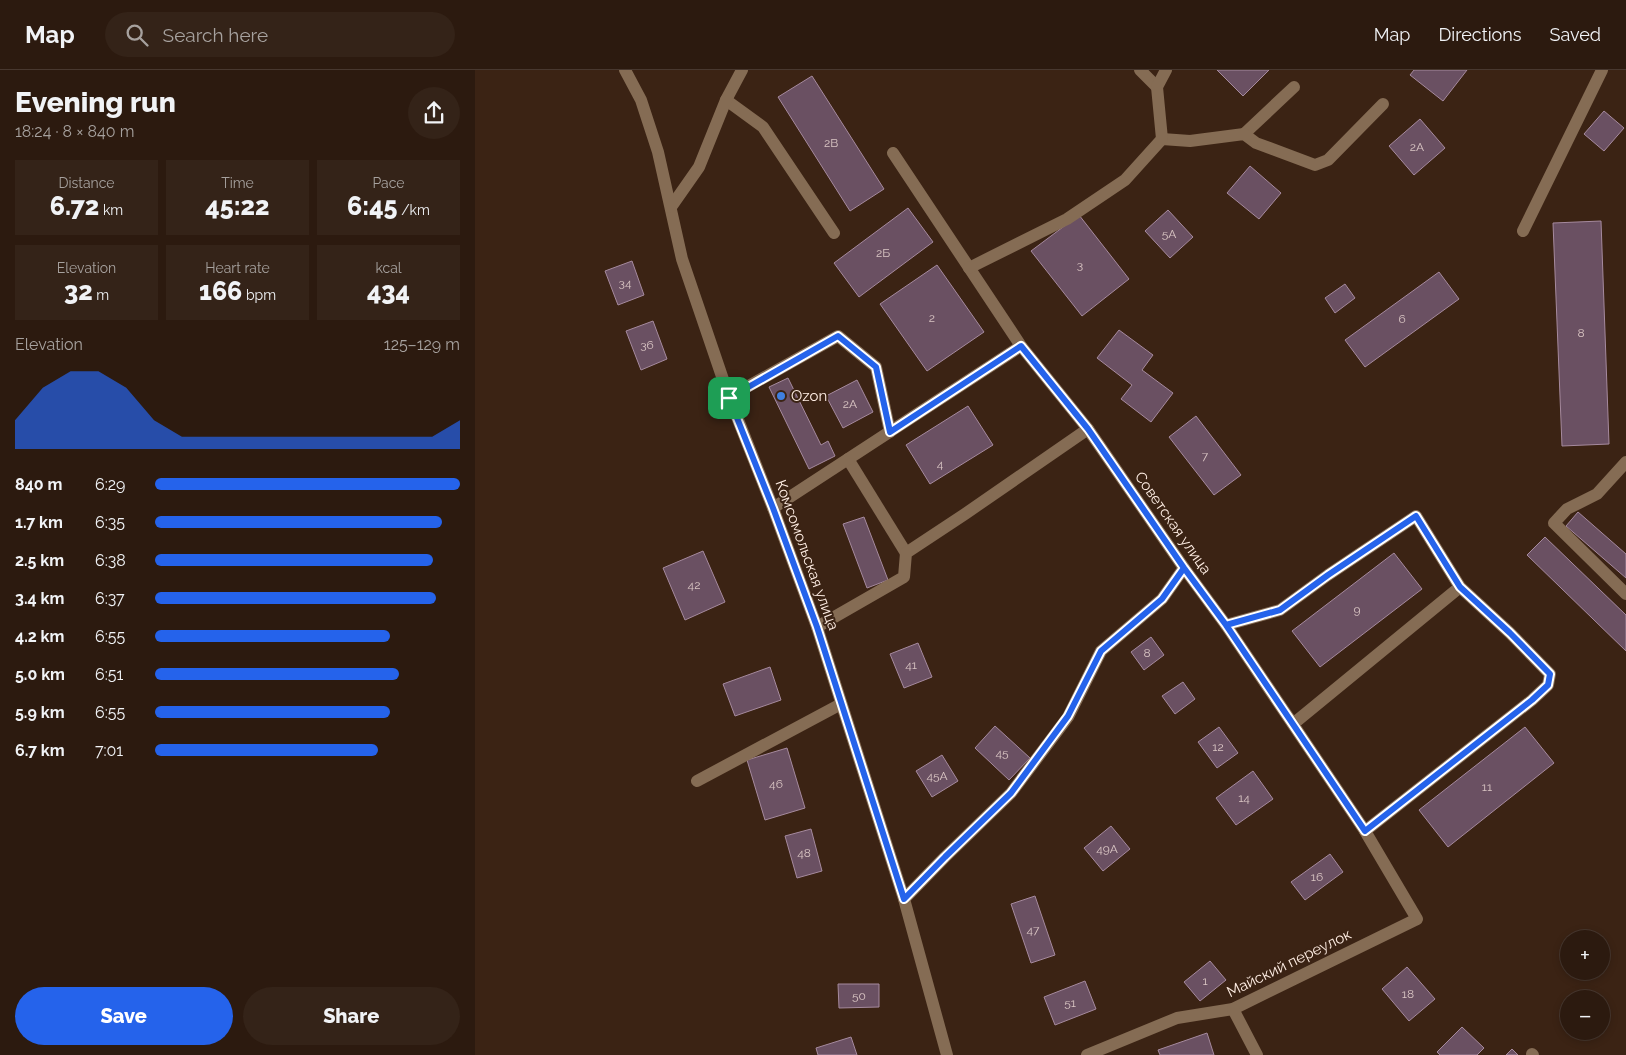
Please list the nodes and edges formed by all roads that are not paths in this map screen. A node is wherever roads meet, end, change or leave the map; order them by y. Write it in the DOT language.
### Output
graph roads {
  1 [pos="625,70"];
  2 [pos="742,70"];
  3 [pos="1139,70"];
  4 [pos="1166,70"];
  5 [pos="1602,70"];
  6 [pos="1157,87"];
  7 [pos="1294,87"];
  8 [pos="726,100"];
  9 [pos="1383,104"];
  10 [pos="1244,134"];
  11 [pos="1162,139"];
  12 [pos="893,153"];
  13 [pos="671,207"];
  14 [pos="1523,231"];
  15 [pos="834,233"];
  16 [pos="969,268"];
  17 [pos="1021,346"];
  18 [pos="729,398"];
  19 [pos="1088,429"];
  20 [pos="890,432"];
  21 [pos="848,459"];
  22 [pos="1626,462"];
  23 [pos="773,508"];
  24 [pos="906,553"];
  25 [pos="1184,568"];
  26 [pos="1460,587"];
  27 [pos="1626,594"];
  28 [pos="1226,625"];
  29 [pos="817,627"];
  30 [pos="841,704"];
  31 [pos="1293,724"];
  32 [pos="697,782"];
  33 [pos="1365,831"];
  34 [pos="904,899"];
  35 [pos="1417,919"];
  36 [pos="1233,1009"];
  37 [pos="947,1055"];
  38 [pos="1087,1055"];
  39 [pos="1257,1055"];
  1 -- 13 [label="street, Комсомольская улица"];
  2 -- 8 [label="street"];
  3 -- 6 [label="street"];
  4 -- 6 [label="street"];
  5 -- 14 [label="street"];
  6 -- 11 [label="street"];
  7 -- 10 [label="street"];
  8 -- 13 [label="street"];
  8 -- 15 [label="street"];
  9 -- 10 [label="street"];
  10 -- 11 [label="street"];
  11 -- 16 [label="street"];
  12 -- 16 [label="street, Советская улица"];
  13 -- 18 [label="street, Комсомольская улица"];
  16 -- 17 [label="street, Советская улица"];
  17 -- 19 [label="street, Советская улица"];
  17 -- 20 [label="street"];
  18 -- 20 [label="street"];
  18 -- 23 [label="street, Комсомольская улица"];
  19 -- 24 [label="street"];
  19 -- 25 [label="street, Советская улица"];
  20 -- 21 [label="street"];
  21 -- 23 [label="street"];
  21 -- 24 [label="street"];
  22 -- 27 [label="street"];
  23 -- 29 [label="street, Комсомольская улица"];
  24 -- 29 [label="street"];
  25 -- 28 [label="street, Советская улица"];
  25 -- 34 [label="street"];
  26 -- 28 [label="street"];
  26 -- 31 [label="street"];
  26 -- 33 [label="street"];
  28 -- 31 [label="street, Советская улица"];
  29 -- 30 [label="street, Комсомольская улица"];
  30 -- 32 [label="street"];
  30 -- 34 [label="street, Комсомольская улица"];
  31 -- 33 [label="street, Советская улица"];
  33 -- 35 [label="street, Советская улица"];
  34 -- 37 [label="street, Комсомольская улица"];
  35 -- 36 [label="street, Майский переулок"];
  36 -- 38 [label="street, Майский переулок"];
  36 -- 39 [label="street"];
}
